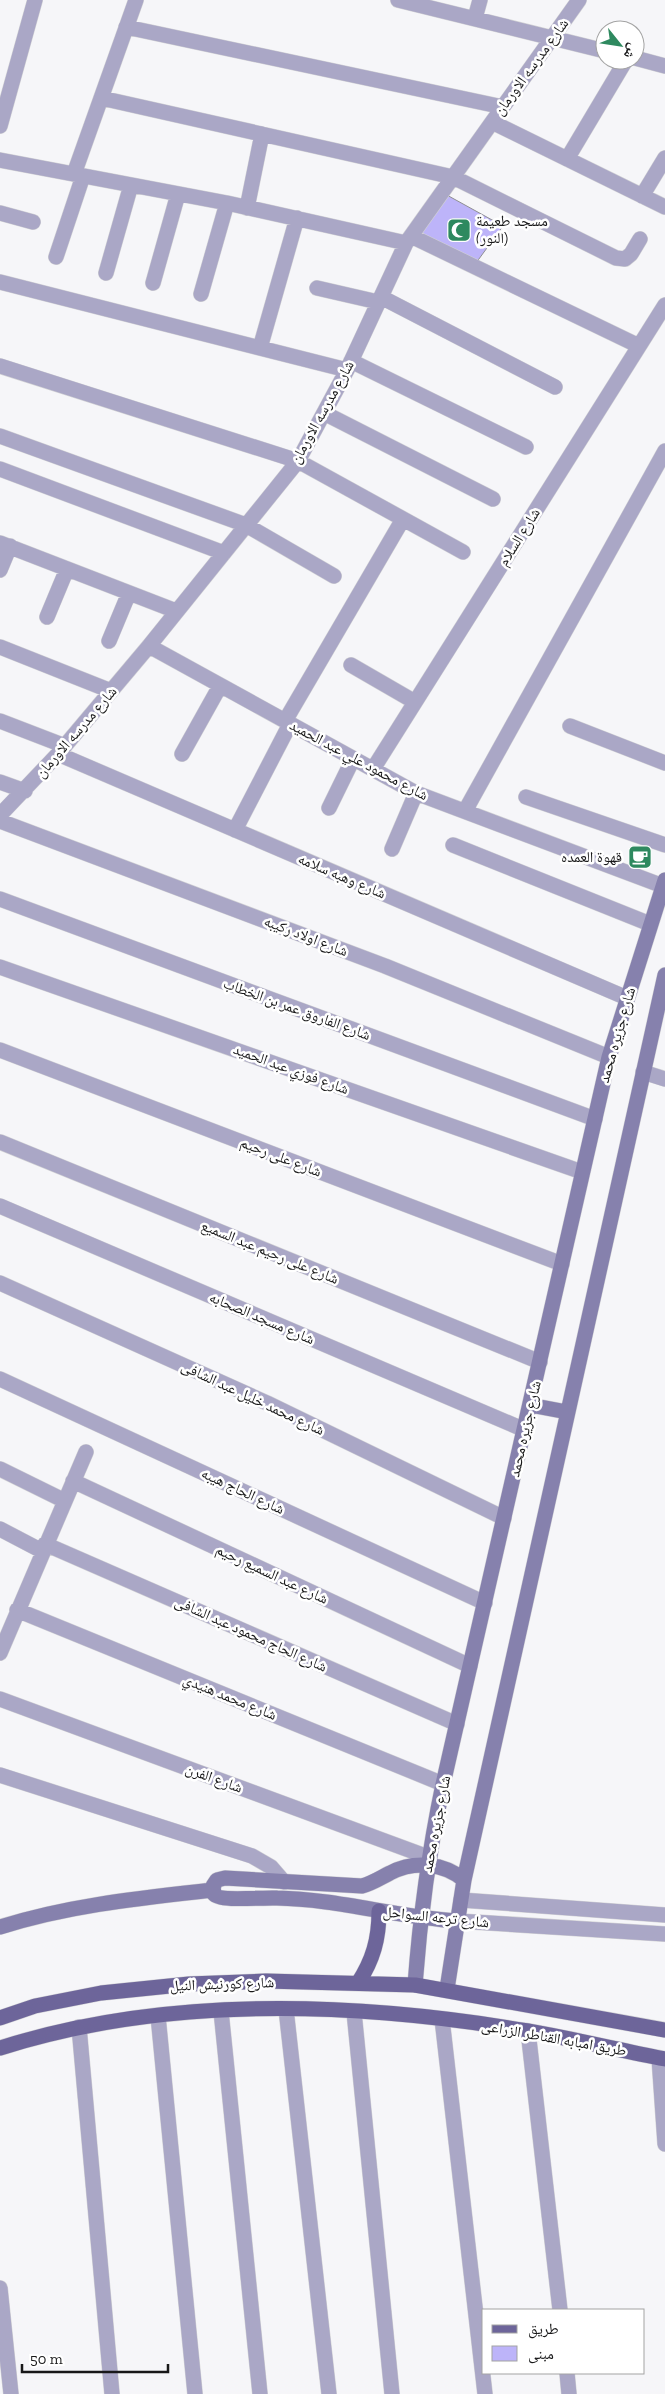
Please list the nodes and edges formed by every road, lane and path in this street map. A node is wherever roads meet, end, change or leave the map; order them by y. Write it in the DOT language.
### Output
graph roads {
  1 [pos="35,0"];
  2 [pos="136,0"];
  3 [pos="398,0"];
  4 [pos="480,0"];
  5 [pos="579,0"];
  6 [pos="475,18"];
  7 [pos="126,27"];
  8 [pos="553,37"];
  9 [pos="595,48"];
  10 [pos="645,61"];
  11 [pos="665,66"];
  12 [pos="620,70"];
  13 [pos="101,98"];
  14 [pos="503,107"];
  15 [pos="492,122"];
  16 [pos="0,126"];
  17 [pos="262,134"];
  18 [pos="665,158"];
  19 [pos="567,159"];
  20 [pos="0,160"];
  21 [pos="78,175"];
  22 [pos="453,177"];
  23 [pos="131,185"];
  24 [pos="178,194"];
  25 [pos="642,196"];
  26 [pos="227,203"];
  27 [pos="665,207"];
  28 [pos="247,208"];
  29 [pos="0,214"];
  30 [pos="297,218"];
  31 [pos="33,222"];
  32 [pos="408,239"];
  33 [pos="640,240"];
  34 [pos="56,257"];
  35 [pos="106,272"];
  36 [pos="0,282"];
  37 [pos="153,283"];
  38 [pos="317,288"];
  39 [pos="202,294"];
  40 [pos="380,300"];
  41 [pos="665,305"];
  42 [pos="639,346"];
  43 [pos="260,348"];
  44 [pos="349,365"];
  45 [pos="0,366"];
  46 [pos="556,387"];
  47 [pos="324,413"];
  48 [pos="0,436"];
  49 [pos="526,447"];
  50 [pos="665,451"];
  51 [pos="298,461"];
  52 [pos="0,469"];
  53 [pos="493,499"];
  54 [pos="403,519"];
  55 [pos="246,525"];
  56 [pos="5,544"];
  57 [pos="463,552"];
  58 [pos="224,553"];
  59 [pos="67,568"];
  60 [pos="0,570"];
  61 [pos="334,576"];
  62 [pos="129,593"];
  63 [pos="176,611"];
  64 [pos="47,617"];
  65 [pos="109,641"];
  66 [pos="149,646"];
  67 [pos="0,647"];
  68 [pos="351,665"];
  69 [pos="220,686"];
  70 [pos="111,691"];
  71 [pos="415,702"];
  72 [pos="0,721"];
  73 [pos="287,722"];
  74 [pos="570,726"];
  75 [pos="61,750"];
  76 [pos="182,754"];
  77 [pos="353,759"];
  78 [pos="665,763"];
  79 [pos="373,770"];
  80 [pos="0,782"];
  81 [pos="24,791"];
  82 [pos="416,793"];
  83 [pos="526,797"];
  84 [pos="329,808"];
  85 [pos="464,811"];
  86 [pos="0,815"];
  87 [pos="0,820"];
  88 [pos="235,830"];
  89 [pos="453,845"];
  90 [pos="665,845"];
  91 [pos="392,849"];
  92 [pos="664,883"];
  93 [pos="0,899"];
  94 [pos="650,924"];
  95 [pos="0,967"];
  96 [pos="665,976"];
  97 [pos="663,991"];
  98 [pos="627,998"];
  99 [pos="0,1050"];
  100 [pos="609,1057"];
  101 [pos="643,1072"];
  102 [pos="665,1079"];
  103 [pos="595,1119"];
  104 [pos="0,1142"];
  105 [pos="582,1172"];
  106 [pos="0,1206"];
  107 [pos="562,1264"];
  108 [pos="0,1283"];
  109 [pos="540,1362"];
  110 [pos="0,1379"];
  111 [pos="530,1405"];
  112 [pos="567,1412"];
  113 [pos="524,1430"];
  114 [pos="86,1452"];
  115 [pos="0,1469"];
  116 [pos="73,1482"];
  117 [pos="65,1501"];
  118 [pos="504,1518"];
  119 [pos="0,1529"];
  120 [pos="44,1547"];
  121 [pos="485,1603"];
  122 [pos="18,1610"];
  123 [pos="5,1627"];
  124 [pos="0,1653"];
  125 [pos="470,1666"];
  126 [pos="0,1699"];
  127 [pos="457,1724"];
  128 [pos="0,1775"];
  129 [pos="443,1784"];
  130 [pos="428,1861"];
  131 [pos="464,1880"];
  132 [pos="284,1882"];
  133 [pos="212,1890"];
  134 [pos="461,1900"];
  135 [pos="379,1911"];
  136 [pos="665,1915"];
  137 [pos="420,1918"];
  138 [pos="458,1921"];
  139 [pos="0,1926"];
  140 [pos="665,1934"];
  141 [pos="358,1984"];
  142 [pos="415,1985"];
  143 [pos="446,1989"];
  144 [pos="286,2009"];
  145 [pos="221,2011"];
  146 [pos="354,2012"];
  147 [pos="158,2016"];
  148 [pos="0,2018"];
  149 [pos="442,2019"];
  150 [pos="79,2027"];
  151 [pos="665,2030"];
  152 [pos="528,2031"];
  153 [pos="0,2048"];
  154 [pos="662,2058"];
  155 [pos="665,2144"];
  156 [pos="0,2288"];
  157 [pos="560,2309"];
  158 [pos="482,2368"];
  159 [pos="483,2374"];
  160 [pos="567,2374"];
  161 [pos="11,2394"];
  162 [pos="112,2394"];
  163 [pos="195,2394"];
  164 [pos="260,2394"];
  165 [pos="329,2394"];
  166 [pos="392,2394"];
  167 [pos="485,2394"];
  168 [pos="569,2394"];
  1 -- 16 [label="street"];
  2 -- 7 [label="street"];
  3 -- 6 [label="street"];
  4 -- 6 [label="street"];
  5 -- 8 [label="street, شارع مدرسه الاورمان"];
  6 -- 8 [label="street"];
  7 -- 13 [label="street"];
  7 -- 14 [label="street"];
  8 -- 9 [label="street"];
  8 -- 14 [label="street, شارع مدرسه الاورمان"];
  10 -- 11 [label="street"];
  12 -- 19 [label="street"];
  13 -- 17 [label="street"];
  13 -- 21 [label="street"];
  14 -- 15 [label="street, شارع مدرسه الاورمان"];
  15 -- 19 [label="street"];
  15 -- 22 [label="street, شارع مدرسه الاورمان"];
  17 -- 22 [label="street"];
  17 -- 28 [label="street"];
  18 -- 25 [label="street"];
  19 -- 25 [label="street"];
  20 -- 21 [label="street"];
  21 -- 23 [label="street"];
  21 -- 34 [label="street"];
  22 -- 32 [label="street, شارع مدرسه الاورمان"];
  22 -- 33 [label="street"];
  23 -- 24 [label="street"];
  23 -- 35 [label="street"];
  24 -- 26 [label="street"];
  24 -- 37 [label="street"];
  25 -- 27 [label="street"];
  26 -- 28 [label="street"];
  26 -- 39 [label="street"];
  28 -- 30 [label="street"];
  29 -- 31 [label="street"];
  30 -- 32 [label="street"];
  30 -- 43 [label="street"];
  32 -- 40 [label="street, شارع مدرسه الاورمان"];
  32 -- 42 [label="street"];
  36 -- 43 [label="street"];
  38 -- 40 [label="street"];
  40 -- 44 [label="street, شارع مدرسه الاورمان"];
  40 -- 46 [label="street"];
  41 -- 42 [label="street, شارع السلام"];
  42 -- 71 [label="street, شارع السلام"];
  43 -- 44 [label="street"];
  44 -- 47 [label="street, شارع مدرسه الاورمان"];
  44 -- 49 [label="street"];
  45 -- 51 [label="street"];
  47 -- 51 [label="street, شارع مدرسه الاورمان"];
  47 -- 53 [label="street"];
  48 -- 55 [label="street"];
  50 -- 85 [label="street"];
  51 -- 54 [label="street"];
  51 -- 55 [label="street, شارع مدرسه الاورمان"];
  52 -- 58 [label="street"];
  54 -- 57 [label="street"];
  54 -- 73 [label="street"];
  55 -- 58 [label="street, شارع مدرسه الاورمان"];
  55 -- 61 [label="street"];
  56 -- 59 [label="street"];
  56 -- 60 [label="street"];
  58 -- 63 [label="street, شارع مدرسه الاورمان"];
  59 -- 62 [label="street"];
  59 -- 64 [label="street"];
  62 -- 63 [label="street"];
  62 -- 65 [label="street"];
  63 -- 66 [label="street, شارع مدرسه الاورمان"];
  66 -- 69 [label="street, شارع محمود علي عبد الحميد"];
  66 -- 70 [label="street, شارع مدرسه الاورمان"];
  67 -- 70 [label="street"];
  68 -- 71 [label="street"];
  69 -- 73 [label="street, شارع محمود علي عبد الحميد"];
  69 -- 76 [label="street"];
  70 -- 75 [label="street, شارع مدرسه الاورمان"];
  71 -- 79 [label="street, شارع السلام"];
  72 -- 75 [label="street, شارع وهبه سلامه"];
  73 -- 77 [label="street, شارع محمود علي عبد الحميد"];
  73 -- 88 [label="street"];
  74 -- 78 [label="street"];
  75 -- 81 [label="street, شارع مدرسه الاورمان"];
  75 -- 88 [label="street, شارع وهبه سلامه"];
  77 -- 79 [label="street, شارع محمود علي عبد الحميد"];
  77 -- 84 [label="street"];
  79 -- 82 [label="street, شارع محمود علي عبد الحميد"];
  80 -- 81 [label="street"];
  81 -- 86 [label="street, شارع مدرسه الاورمان"];
  82 -- 85 [label="street, شارع محمود علي عبد الحميد"];
  82 -- 91 [label="street"];
  83 -- 90 [label="street"];
  85 -- 92 [label="street, شارع محمود علي عبد الحميد"];
  87 -- 100 [label="street, شارع اولاد ركيبه"];
  88 -- 98 [label="street, شارع وهبه سلامه"];
  89 -- 94 [label="street"];
  92 -- 94 [label="main road, شارع جزيره محمد"];
  93 -- 103 [label="street, شارع الفاروق عمر بن الخطاب"];
  94 -- 98 [label="main road, شارع جزيره محمد"];
  95 -- 105 [label="street, شارع فوزي عبد الحميد"];
  96 -- 97 [label="main road, شارع جزيره محمد"];
  97 -- 101 [label="main road, شارع جزيره محمد"];
  98 -- 100 [label="main road, شارع جزيره محمد"];
  99 -- 107 [label="street, شارع على رحيم"];
  100 -- 103 [label="main road, شارع جزيره محمد"];
  101 -- 102 [label="street"];
  101 -- 112 [label="main road, شارع جزيره محمد"];
  103 -- 105 [label="main road, شارع جزيره محمد"];
  104 -- 109 [label="street, شارع على رحيم عبد السميع"];
  105 -- 107 [label="main road, شارع جزيره محمد"];
  106 -- 113 [label="street, شارع مسجد الصحابه"];
  107 -- 109 [label="main road, شارع جزيره محمد"];
  108 -- 118 [label="street, شارع محمد خليل عبد الشافى"];
  109 -- 111 [label="main road, شارع جزيره محمد"];
  110 -- 121 [label="street, شارع الحاج هيبه"];
  111 -- 112 [label="main road"];
  111 -- 113 [label="main road, شارع جزيره محمد"];
  112 -- 131 [label="main road, شارع جزيره محمد"];
  113 -- 118 [label="main road, شارع جزيره محمد"];
  114 -- 116 [label="street"];
  115 -- 117 [label="street"];
  116 -- 117 [label="street"];
  116 -- 125 [label="street, شارع عبد السميع رحيم"];
  117 -- 120 [label="street"];
  118 -- 121 [label="main road, شارع جزيره محمد"];
  119 -- 120 [label="street, شارع الحاج محمود عبد الشافى"];
  120 -- 122 [label="street"];
  120 -- 127 [label="street, شارع الحاج محمود عبد الشافى"];
  121 -- 125 [label="main road, شارع جزيره محمد"];
  122 -- 123 [label="street"];
  122 -- 129 [label="street, شارع محمد هنيدي"];
  123 -- 124 [label="street"];
  125 -- 127 [label="main road, شارع جزيره محمد"];
  126 -- 130 [label="street, شارع الفرن"];
  127 -- 129 [label="main road, شارع جزيره محمد"];
  128 -- 132 [label="street"];
  129 -- 130 [label="main road, شارع جزيره محمد"];
  130 -- 131 [label="main road, شارع ترعه السواحل"];
  130 -- 132 [label="main road, شارع ترعه السواحل"];
  130 -- 137 [label="main road, شارع جزيره محمد"];
  131 -- 134 [label="main road, شارع جزيره محمد"];
  132 -- 133 [label="main road, شارع ترعه السواحل"];
  133 -- 135 [label="main road, شارع ترعه السواحل"];
  133 -- 139 [label="main road, شارع ترعه السواحل"];
  134 -- 136 [label="street, شارع ترعه السواحل"];
  134 -- 138 [label="main road, شارع جزيره محمد"];
  135 -- 137 [label="main road, شارع ترعه السواحل"];
  135 -- 141 [label="main road"];
  137 -- 138 [label="main road, شارع ترعه السواحل"];
  137 -- 142 [label="main road, شارع جزيره محمد"];
  138 -- 140 [label="street, شارع ترعه السواحل"];
  138 -- 143 [label="main road, شارع جزيره محمد"];
  141 -- 142 [label="main road, شارع كورنيش النيل"];
  141 -- 148 [label="main road, شارع كورنيش النيل"];
  142 -- 143 [label="main road, شارع كورنيش النيل"];
  143 -- 151 [label="main road, طريق امبابه القناطر الزراعى"];
  144 -- 145 [label="main road, شارع كورنيش النيل"];
  144 -- 146 [label="main road, شارع كورنيش النيل"];
  144 -- 165 [label="street"];
  145 -- 147 [label="main road, شارع كورنيش النيل"];
  145 -- 164 [label="street"];
  146 -- 149 [label="main road, شارع كورنيش النيل"];
  146 -- 166 [label="street"];
  147 -- 150 [label="main road, شارع كورنيش النيل"];
  147 -- 163 [label="street"];
  149 -- 152 [label="main road, طريق امبابه القناطر الزراعى"];
  149 -- 158 [label="street"];
  150 -- 153 [label="main road, شارع كورنيش النيل"];
  150 -- 162 [label="street"];
  152 -- 154 [label="main road, طريق امبابه القناطر الزراعى"];
  152 -- 157 [label="street"];
  154 -- 155 [label="street"];
  156 -- 161 [label="street"];
  159 -- 167 [label="street"];
  160 -- 168 [label="street"];
}
